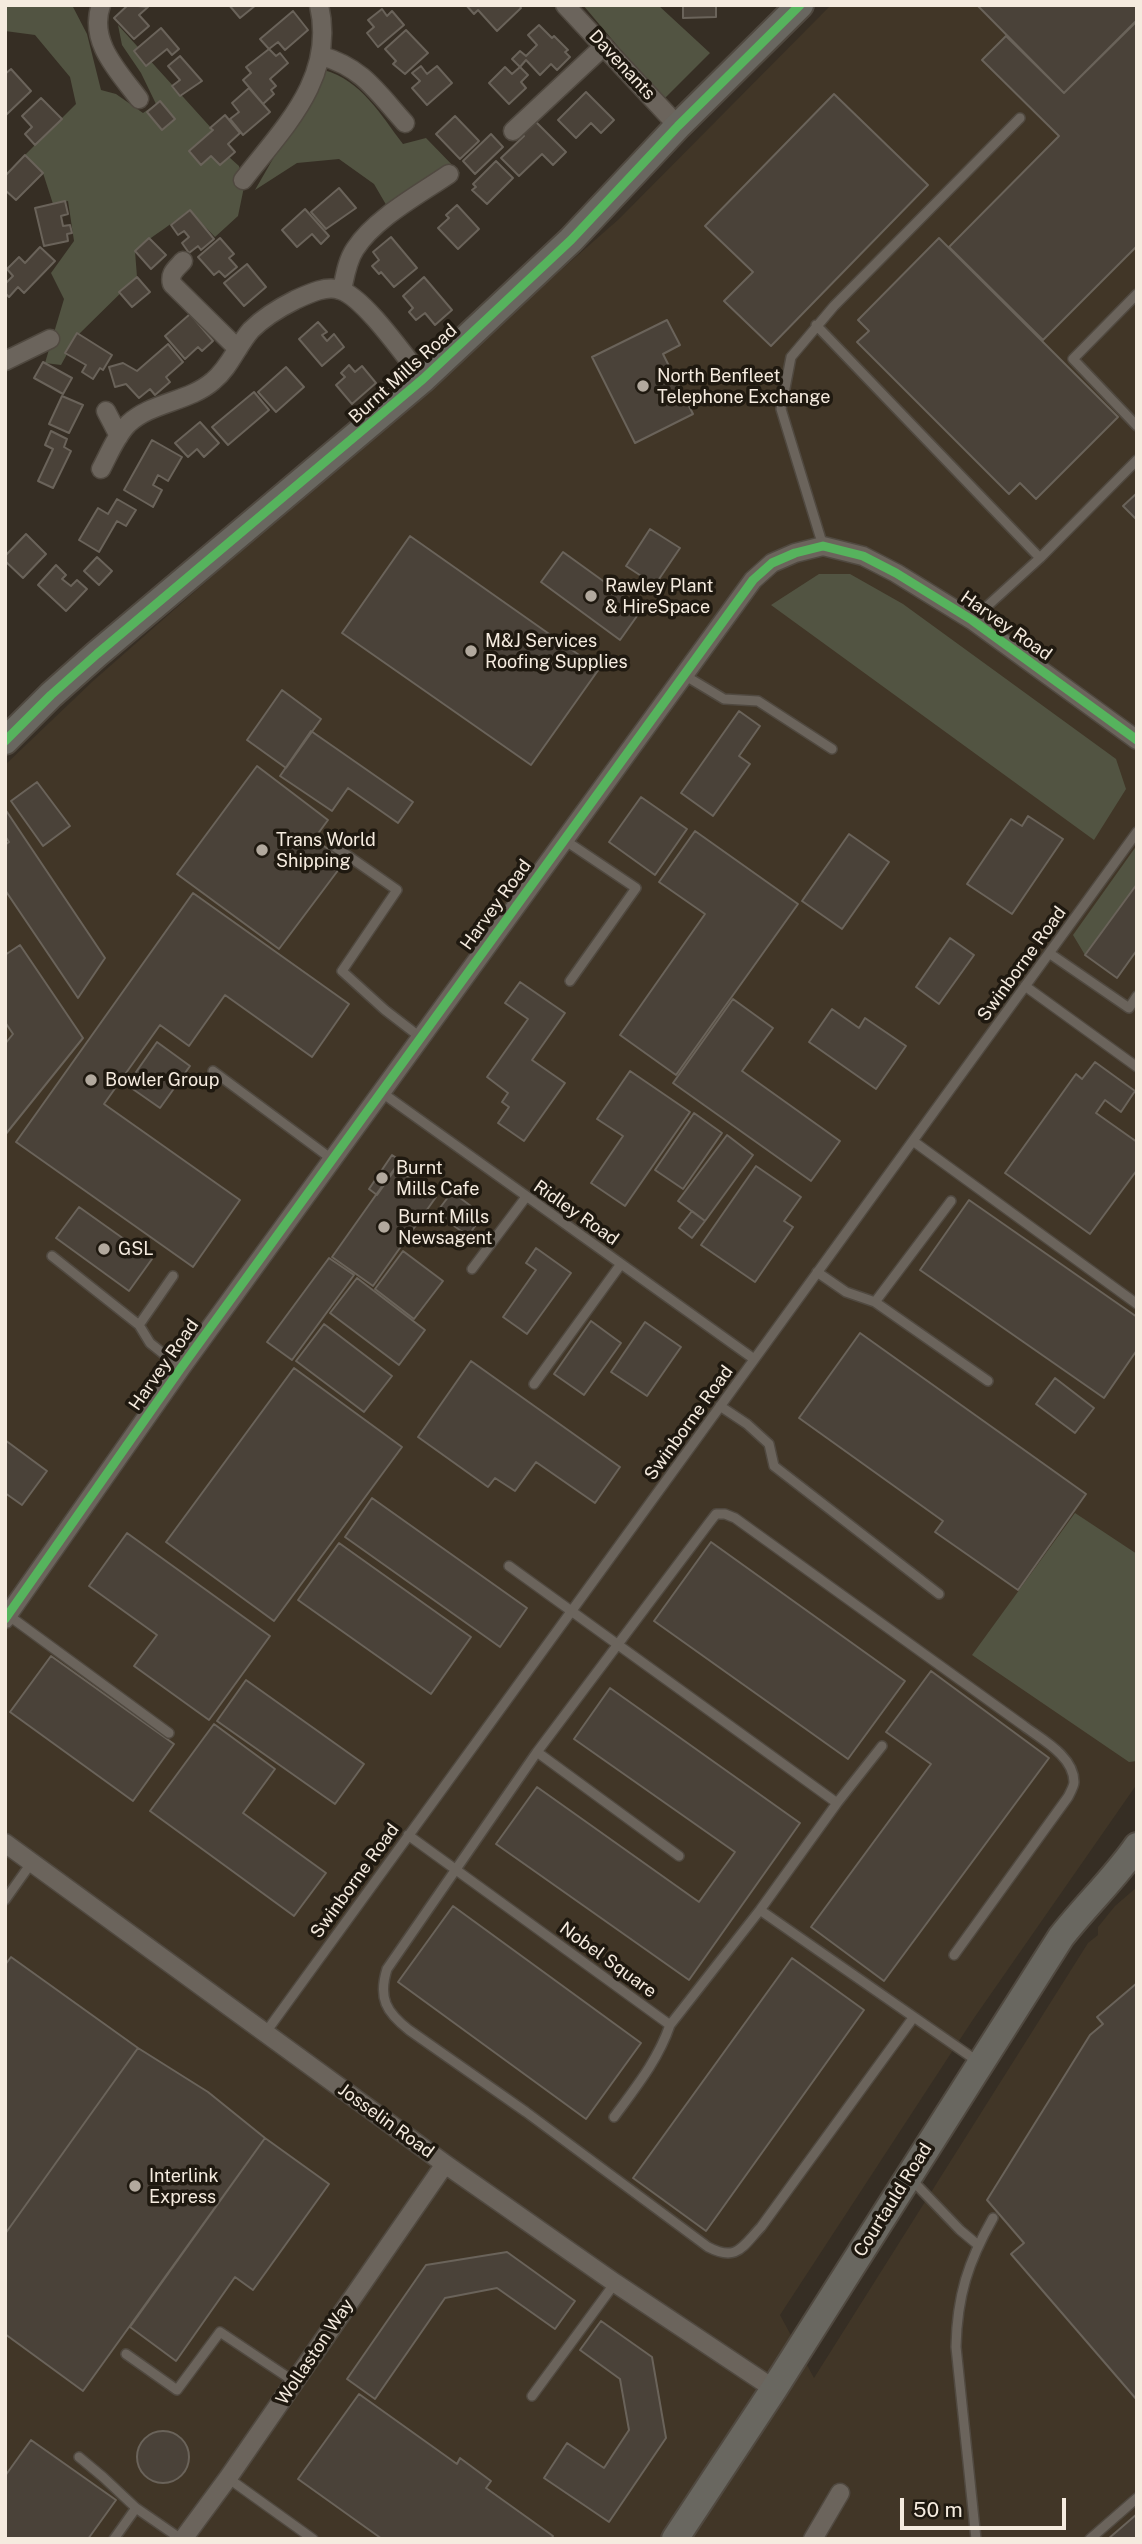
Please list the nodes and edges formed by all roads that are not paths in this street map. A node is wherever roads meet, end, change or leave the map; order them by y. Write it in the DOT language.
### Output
graph roads {
  1 [pos="101,5"];
  2 [pos="319,5"];
  3 [pos="565,5"];
  4 [pos="800,5"];
  5 [pos="604,46"];
  6 [pos="322,56"];
  7 [pos="139,99"];
  8 [pos="1020,118"];
  9 [pos="405,123"];
  10 [pos="678,126"];
  11 [pos="513,131"];
  12 [pos="449,174"];
  13 [pos="243,180"];
  14 [pos="183,261"];
  15 [pos="342,290"];
  16 [pos="1137,294"];
  17 [pos="816,325"];
  18 [pos="50,339"];
  19 [pos="238,349"];
  20 [pos="5,361"];
  21 [pos="423,379"];
  22 [pos="106,411"];
  23 [pos="1137,426"];
  24 [pos="119,436"];
  25 [pos="1137,460"];
  26 [pos="101,469"];
  27 [pos="823,546"];
  28 [pos="1040,558"];
  29 [pos="972,620"];
  30 [pos="684,675"];
  31 [pos="1137,740"];
  32 [pos="5,741"];
  33 [pos="832,750"];
  34 [pos="1137,832"];
  35 [pos="563,839"];
  36 [pos="334,846"];
  37 [pos="1049,953"];
  38 [pos="570,981"];
  39 [pos="1025,986"];
  40 [pos="1137,996"];
  41 [pos="420,1037"];
  42 [pos="1137,1067"];
  43 [pos="213,1071"];
  44 [pos="381,1092"];
  45 [pos="913,1141"];
  46 [pos="332,1160"];
  47 [pos="526,1197"];
  48 [pos="951,1201"];
  49 [pos="52,1256"];
  50 [pos="621,1264"];
  51 [pos="472,1269"];
  52 [pos="817,1272"];
  53 [pos="173,1276"];
  54 [pos="875,1302"];
  55 [pos="1137,1304"];
  56 [pos="139,1325"];
  57 [pos="754,1359"];
  58 [pos="181,1368"];
  59 [pos="988,1381"];
  60 [pos="534,1384"];
  61 [pos="720,1406"];
  62 [pos="509,1566"];
  63 [pos="939,1594"];
  64 [pos="571,1611"];
  65 [pos="7,1617"];
  66 [pos="617,1643"];
  67 [pos="169,1733"];
  68 [pos="882,1746"];
  69 [pos="537,1752"];
  70 [pos="837,1803"];
  71 [pos="408,1835"];
  72 [pos="5,1843"];
  73 [pos="1137,1846"];
  74 [pos="679,1856"];
  75 [pos="32,1863"];
  76 [pos="1129,1866"];
  77 [pos="456,1868"];
  78 [pos="5,1900"];
  79 [pos="760,1910"];
  80 [pos="954,1955"];
  81 [pos="913,2018"];
  82 [pos="670,2025"];
  83 [pos="266,2032"];
  84 [pos="980,2063"];
  85 [pos="614,2117"];
  86 [pos="445,2164"];
  87 [pos="908,2176"];
  88 [pos="993,2218"];
  89 [pos="978,2245"];
  90 [pos="615,2283"];
  91 [pos="125,2354"];
  92 [pos="295,2382"];
  93 [pos="774,2389"];
  94 [pos="532,2396"];
  95 [pos="79,2457"];
  96 [pos="229,2478"];
  97 [pos="840,2493"];
  98 [pos="1137,2498"];
  99 [pos="136,2508"];
  100 [pos="114,2539"];
  101 [pos="182,2539"];
  102 [pos="313,2539"];
  103 [pos="675,2539"];
  104 [pos="813,2539"];
  105 [pos="976,2539"];
  106 [pos="1090,2539"];
  1 -- 7 [label="street"];
  2 -- 6 [label="street"];
  3 -- 5 [label="street, Davenants"];
  4 -- 10 [label="street, Burnt Mills Road"];
  5 -- 10 [label="street, Davenants"];
  5 -- 11 [label="street"];
  6 -- 9 [label="street"];
  6 -- 13 [label="street"];
  8 -- 17 [label="lane"];
  10 -- 21 [label="street, Burnt Mills Road"];
  12 -- 15 [label="street"];
  14 -- 19 [label="street"];
  15 -- 19 [label="street"];
  15 -- 21 [label="street"];
  16 -- 23 [label="lane"];
  17 -- 27 [label="lane"];
  17 -- 28 [label="lane"];
  18 -- 20 [label="street"];
  19 -- 24 [label="street"];
  21 -- 32 [label="street, Burnt Mills Road"];
  22 -- 24 [label="street"];
  24 -- 26 [label="street"];
  25 -- 28 [label="lane"];
  27 -- 29 [label="street, Harvey Road"];
  27 -- 30 [label="street, Harvey Road"];
  28 -- 29 [label="lane"];
  29 -- 31 [label="street, Harvey Road"];
  30 -- 33 [label="lane"];
  30 -- 35 [label="street, Harvey Road"];
  34 -- 37 [label="lane, Swinborne Road"];
  35 -- 38 [label="lane"];
  35 -- 41 [label="street, Harvey Road"];
  36 -- 41 [label="lane"];
  37 -- 39 [label="lane, Swinborne Road"];
  37 -- 40 [label="lane"];
  39 -- 42 [label="lane"];
  39 -- 45 [label="lane, Swinborne Road"];
  41 -- 44 [label="street, Harvey Road"];
  43 -- 46 [label="lane"];
  44 -- 46 [label="street, Harvey Road"];
  44 -- 47 [label="lane, Ridley Road"];
  45 -- 52 [label="lane, Swinborne Road"];
  45 -- 55 [label="lane"];
  46 -- 58 [label="street, Harvey Road"];
  47 -- 50 [label="lane, Ridley Road"];
  47 -- 51 [label="lane"];
  48 -- 54 [label="lane"];
  49 -- 56 [label="lane"];
  50 -- 57 [label="lane, Ridley Road"];
  50 -- 60 [label="lane"];
  52 -- 54 [label="lane"];
  52 -- 57 [label="lane, Swinborne Road"];
  53 -- 56 [label="lane"];
  54 -- 59 [label="lane"];
  56 -- 58 [label="lane"];
  57 -- 61 [label="lane, Swinborne Road"];
  58 -- 65 [label="street, Harvey Road"];
  61 -- 63 [label="lane"];
  61 -- 64 [label="lane, Swinborne Road"];
  62 -- 64 [label="lane"];
  64 -- 66 [label="lane"];
  64 -- 71 [label="lane, Swinborne Road"];
  65 -- 67 [label="lane"];
  66 -- 69 [label="lane"];
  66 -- 70 [label="lane"];
  66 -- 80 [label="lane"];
  68 -- 70 [label="lane"];
  69 -- 74 [label="lane"];
  69 -- 77 [label="lane"];
  70 -- 79 [label="lane"];
  71 -- 77 [label="lane, Nobel Square"];
  71 -- 83 [label="lane, Swinborne Road"];
  72 -- 75 [label="street, Josselin Road"];
  73 -- 76 [label="street, Courtauld Road"];
  75 -- 78 [label="lane"];
  75 -- 83 [label="street, Josselin Road"];
  76 -- 84 [label="street, Courtauld Road"];
  77 -- 81 [label="lane"];
  77 -- 82 [label="lane, Nobel Square"];
  79 -- 81 [label="lane"];
  79 -- 82 [label="lane"];
  81 -- 84 [label="lane"];
  82 -- 85 [label="lane"];
  83 -- 86 [label="street, Josselin Road"];
  84 -- 87 [label="street, Courtauld Road"];
  86 -- 90 [label="street, Josselin Road"];
  86 -- 92 [label="street, Wollaston Way"];
  87 -- 89 [label="lane"];
  87 -- 93 [label="street, Courtauld Road"];
  88 -- 89 [label="lane"];
  89 -- 105 [label="lane"];
  90 -- 93 [label="street, Josselin Road"];
  90 -- 94 [label="lane"];
  91 -- 92 [label="lane"];
  92 -- 96 [label="street, Wollaston Way"];
  93 -- 103 [label="street, Courtauld Road"];
  95 -- 99 [label="lane"];
  96 -- 101 [label="street, Wollaston Way"];
  96 -- 102 [label="lane"];
  97 -- 104 [label="street"];
  98 -- 106 [label="lane"];
  99 -- 100 [label="lane"];
  99 -- 101 [label="lane"];
}
